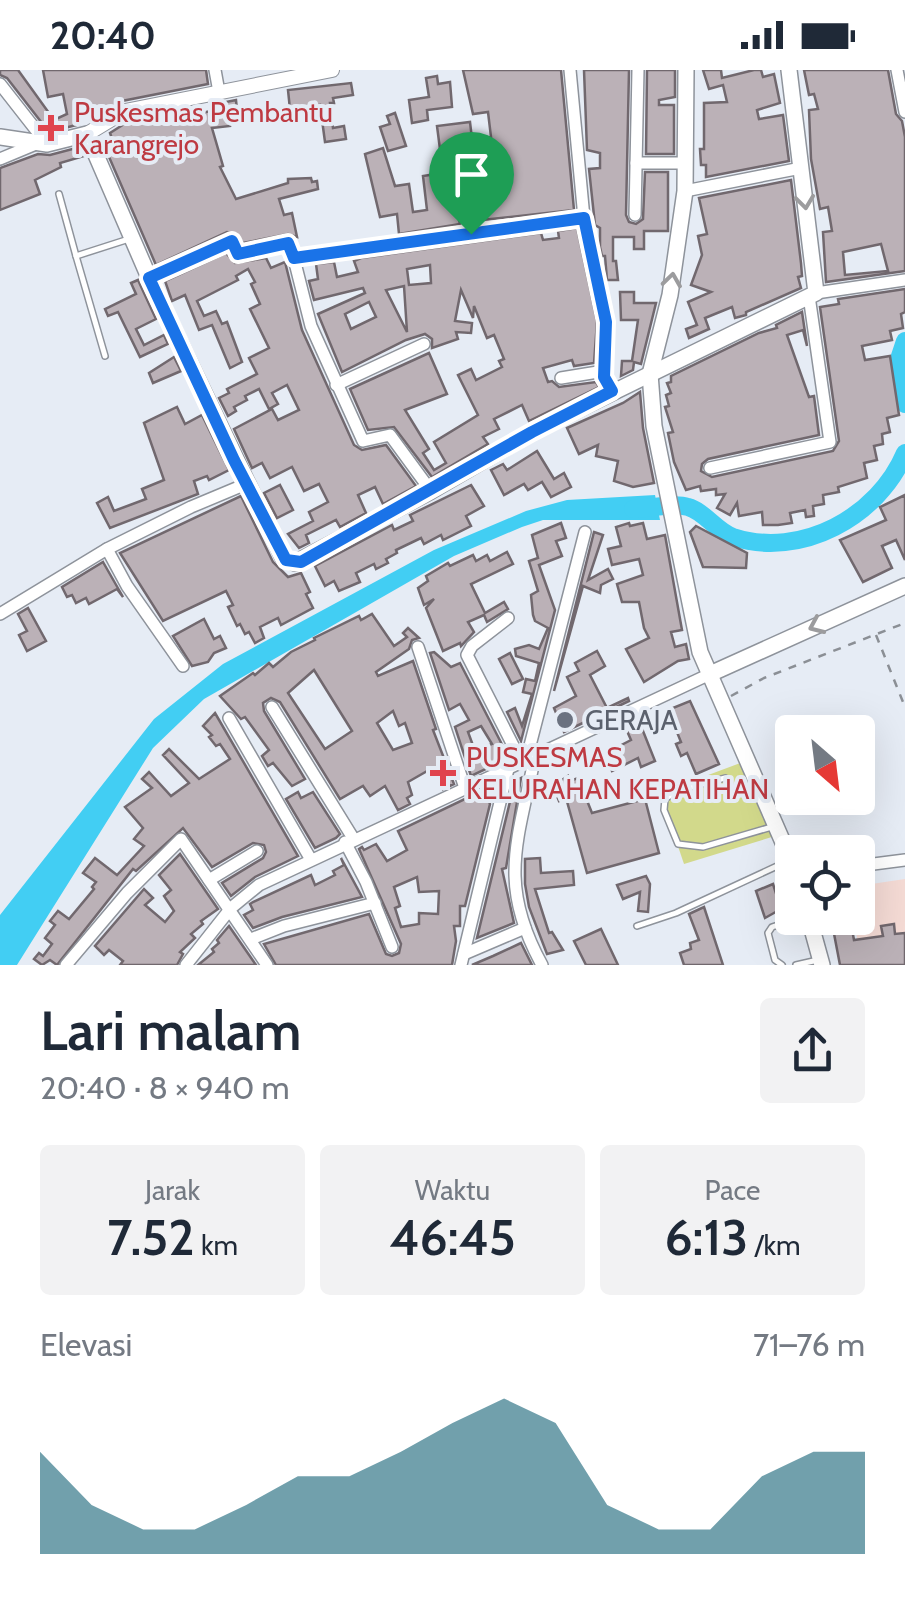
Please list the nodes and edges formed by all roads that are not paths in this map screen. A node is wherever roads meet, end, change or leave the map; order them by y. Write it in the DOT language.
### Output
graph roads {
  1 [pos="214,70"];
  2 [pos="332,70"];
  3 [pos="570,70"];
  4 [pos="638,70"];
  5 [pos="686,70"];
  6 [pos="789,70"];
  7 [pos="897,70"];
  8 [pos="0,84"];
  9 [pos="902,84"];
  10 [pos="219,92"];
  11 [pos="905,112"];
  12 [pos="0,137"];
  13 [pos="41,144"];
  14 [pos="93,147"];
  15 [pos="0,159"];
  16 [pos="462,163"];
  17 [pos="636,163"];
  18 [pos="685,163"];
  19 [pos="800,168"];
  20 [pos="685,190"];
  21 [pos="59,194"];
  22 [pos="636,215"];
  23 [pos="584,218"];
  24 [pos="471,234"];
  25 [pos="132,238"];
  26 [pos="76,256"];
  27 [pos="294,258"];
  28 [pos="149,278"];
  29 [pos="905,280"];
  30 [pos="812,295"];
  31 [pos="424,344"];
  32 [pos="105,356"];
  33 [pos="604,371"];
  34 [pos="650,374"];
  35 [pos="561,378"];
  36 [pos="336,384"];
  37 [pos="612,391"];
  38 [pos="710,468"];
  39 [pos="246,484"];
  40 [pos="431,491"];
  41 [pos="584,532"];
  42 [pos="107,549"];
  43 [pos="905,586"];
  44 [pos="0,614"];
  45 [pos="508,618"];
  46 [pos="418,647"];
  47 [pos="184,666"];
  48 [pos="710,674"];
  49 [pos="272,707"];
  50 [pos="230,718"];
  51 [pos="528,760"];
  52 [pos="508,770"];
  53 [pos="725,778"];
  54 [pos="464,788"];
  55 [pos="778,825"];
  56 [pos="782,835"];
  57 [pos="349,840"];
  58 [pos="257,850"];
  59 [pos="310,858"];
  60 [pos="905,860"];
  61 [pos="875,864"];
  62 [pos="775,869"];
  63 [pos="209,880"];
  64 [pos="375,903"];
  65 [pos="231,908"];
  66 [pos="637,926"];
  67 [pos="775,927"];
  68 [pos="525,928"];
  69 [pos="814,935"];
  70 [pos="251,939"];
  71 [pos="392,947"];
  72 [pos="462,959"];
  73 [pos="821,962"];
  74 [pos="66,965"];
  75 [pos="186,965"];
  76 [pos="267,965"];
  77 [pos="542,965"];
  78 [pos="782,965"];
  79 [pos="796,965"];
  1 -- 10 [label="street"];
  2 -- 10 [label="street"];
  3 -- 23 [label="street"];
  4 -- 17 [label="street"];
  5 -- 18 [label="main road"];
  6 -- 19 [label="main road"];
  7 -- 9 [label="street"];
  8 -- 13 [label="street"];
  9 -- 11 [label="street"];
  10 -- 14 [label="street"];
  12 -- 13 [label="main road"];
  13 -- 14 [label="main road"];
  13 -- 15 [label="street"];
  14 -- 25 [label="main road"];
  16 -- 24 [label="street"];
  17 -- 18 [label="street"];
  17 -- 22 [label="street"];
  18 -- 20 [label="main road"];
  19 -- 20 [label="street"];
  19 -- 30 [label="main road, one-way"];
  34 -- 20 [label="main road, one-way"];
  21 -- 26 [label="lane"];
  23 -- 24 [label="street"];
  23 -- 33 [label="street"];
  24 -- 27 [label="street"];
  25 -- 26 [label="lane"];
  25 -- 28 [label="main road"];
  26 -- 32 [label="lane"];
  27 -- 28 [label="street"];
  27 -- 36 [label="street"];
  28 -- 39 [label="main road"];
  29 -- 30 [label="street"];
  30 -- 34 [label="main road"];
  30 -- 38 [label="street"];
  31 -- 36 [label="street"];
  33 -- 35 [label="street"];
  33 -- 37 [label="street"];
  34 -- 37 [label="main road"];
  34 -- 48 [label="main road"];
  36 -- 40 [label="street"];
  37 -- 40 [label="main road"];
  39 -- 40 [label="main road"];
  39 -- 42 [label="street"];
  41 -- 51 [label="street"];
  42 -- 44 [label="street"];
  42 -- 47 [label="street"];
  43 -- 48 [label="main road, one-way"];
  45 -- 51 [label="street"];
  46 -- 54 [label="street"];
  48 -- 51 [label="street"];
  48 -- 55 [label="main road"];
  49 -- 57 [label="street"];
  50 -- 59 [label="street"];
  51 -- 52 [label="street"];
  51 -- 68 [label="street"];
  52 -- 54 [label="street"];
  52 -- 72 [label="street"];
  53 -- 55 [label="lane"];
  54 -- 57 [label="street"];
  55 -- 56 [label="main road"];
  57 -- 59 [label="street"];
  57 -- 64 [label="street"];
  58 -- 63 [label="street"];
  59 -- 65 [label="street"];
  60 -- 61 [label="street"];
  62 -- 66 [label="lane"];
  63 -- 65 [label="street"];
  63 -- 74 [label="street"];
  64 -- 70 [label="street"];
  64 -- 71 [label="street"];
  65 -- 70 [label="street"];
  65 -- 75 [label="street"];
  67 -- 78 [label="lane"];
  68 -- 72 [label="street"];
  68 -- 77 [label="street"];
  69 -- 73 [label="main road"];
  70 -- 76 [label="street"];
  73 -- 79 [label="lane"];
}
